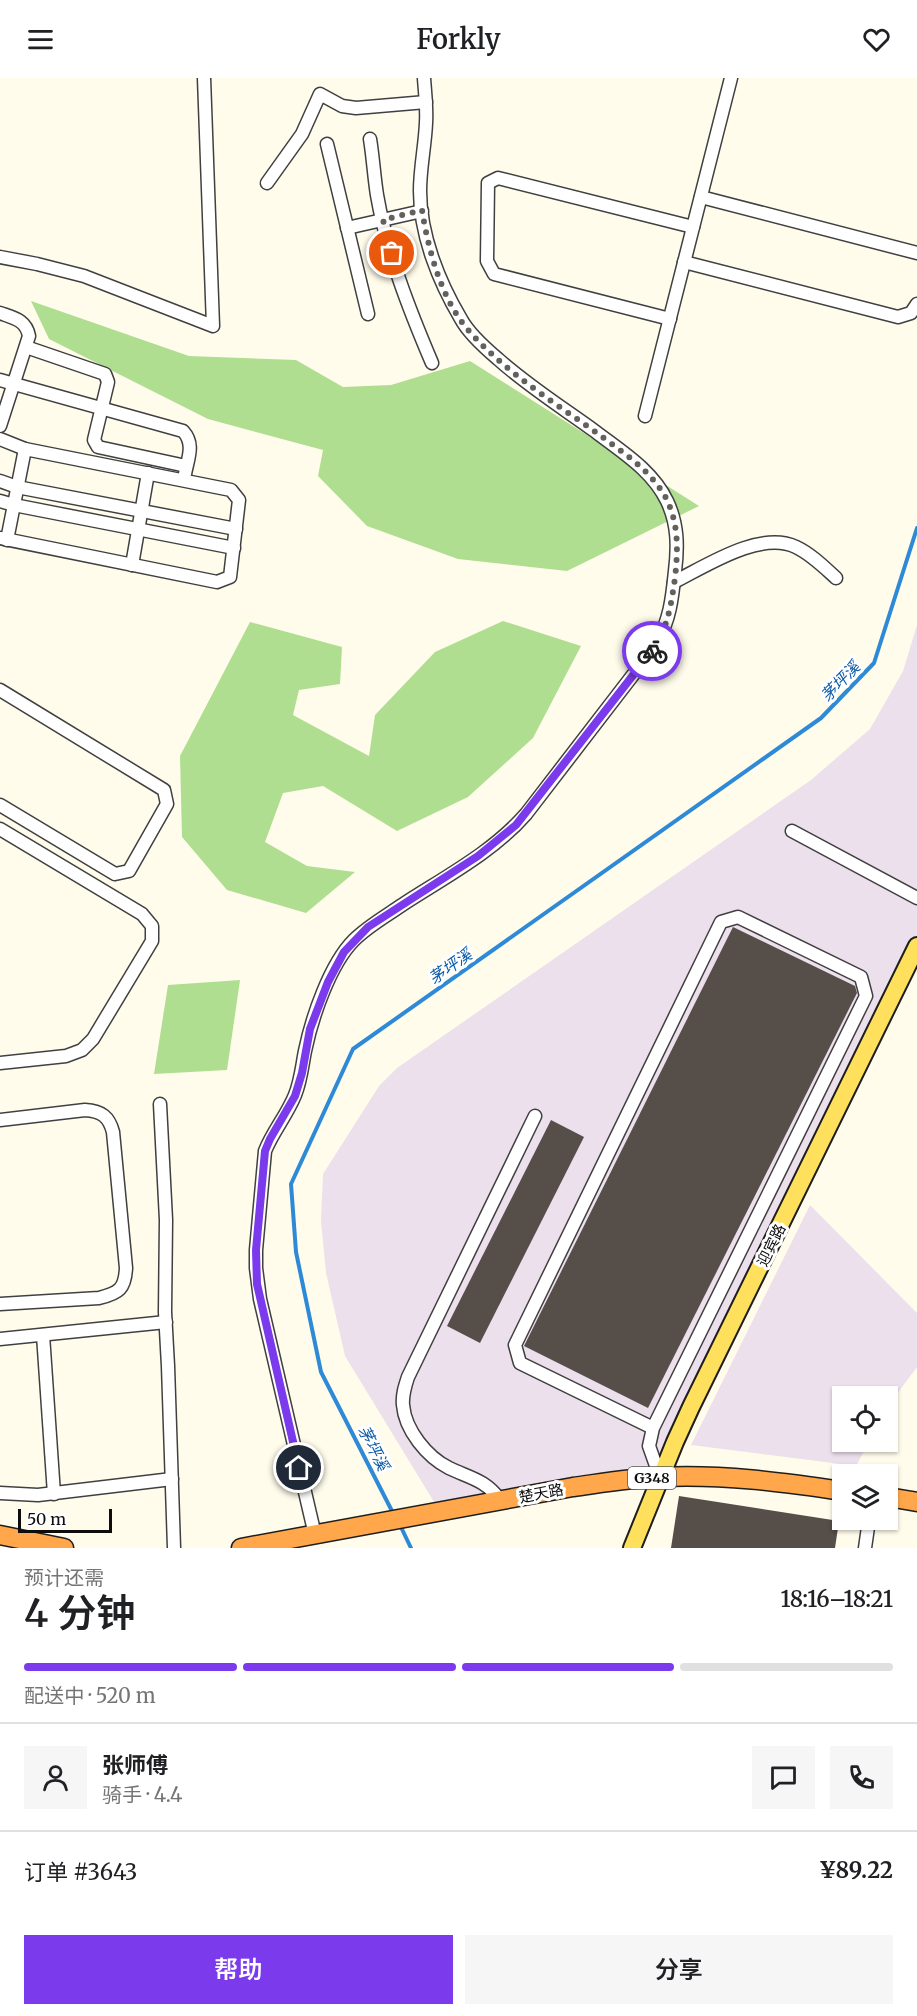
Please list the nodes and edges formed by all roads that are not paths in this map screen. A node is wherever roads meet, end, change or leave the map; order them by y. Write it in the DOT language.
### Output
graph roads {
  1 [pos="204,78"];
  2 [pos="424,78"];
  3 [pos="731,78"];
  4 [pos="426,102"];
  5 [pos="370,139"];
  6 [pos="327,144"];
  7 [pos="267,183"];
  8 [pos="701,197"];
  9 [pos="422,210"];
  10 [pos="383,220"];
  11 [pos="693,227"];
  12 [pos="347,228"];
  13 [pos="917,253"];
  14 [pos="0,257"];
  15 [pos="684,262"];
  16 [pos="917,303"];
  17 [pos="0,314"];
  18 [pos="368,314"];
  19 [pos="670,319"];
  20 [pos="26,347"];
  21 [pos="432,363"];
  22 [pos="0,380"];
  23 [pos="14,385"];
  24 [pos="102,409"];
  25 [pos="645,416"];
  26 [pos="0,426"];
  27 [pos="0,439"];
  28 [pos="25,448"];
  29 [pos="186,466"];
  30 [pos="148,473"];
  31 [pos="0,481"];
  32 [pos="183,481"];
  33 [pos="17,487"];
  34 [pos="0,501"];
  35 [pos="14,506"];
  36 [pos="141,511"];
  37 [pos="138,529"];
  38 [pos="236,529"];
  39 [pos="4,539"];
  40 [pos="234,548"];
  41 [pos="132,565"];
  42 [pos="836,578"];
  43 [pos="674,582"];
  44 [pos="0,690"];
  45 [pos="0,805"];
  46 [pos="0,829"];
  47 [pos="792,831"];
  48 [pos="917,898"];
  49 [pos="917,946"];
  50 [pos="0,1063"];
  51 [pos="160,1104"];
  52 [pos="535,1116"];
  53 [pos="0,1120"];
  54 [pos="0,1304"];
  55 [pos="166,1322"];
  56 [pos="44,1335"];
  57 [pos="0,1339"];
  58 [pos="653,1428"];
  59 [pos="660,1477"];
  60 [pos="172,1479"];
  61 [pos="832,1490"];
  62 [pos="0,1492"];
  63 [pos="54,1494"];
  64 [pos="898,1499"];
  65 [pos="500,1500"];
  66 [pos="917,1502"];
  67 [pos="868,1530"];
  68 [pos="0,1534"];
  69 [pos="315,1535"];
  70 [pos="64,1548"];
  71 [pos="174,1548"];
  72 [pos="241,1548"];
  73 [pos="632,1548"];
  74 [pos="865,1548"];
  1 -- 14 [label="street"];
  2 -- 4 [label="street"];
  3 -- 8 [label="street"];
  4 -- 7 [label="street"];
  4 -- 9 [label="street"];
  5 -- 10 [label="street"];
  6 -- 12 [label="street"];
  8 -- 11 [label="street"];
  8 -- 13 [label="street"];
  9 -- 10 [label="street"];
  9 -- 43 [label="street"];
  10 -- 12 [label="street"];
  10 -- 21 [label="street"];
  11 -- 15 [label="street"];
  11 -- 19 [label="street"];
  12 -- 18 [label="street"];
  15 -- 16 [label="street"];
  15 -- 19 [label="street"];
  17 -- 20 [label="street"];
  19 -- 25 [label="street"];
  20 -- 23 [label="street"];
  20 -- 24 [label="street"];
  22 -- 23 [label="street"];
  23 -- 24 [label="street"];
  23 -- 26 [label="street"];
  24 -- 29 [label="street"];
  24 -- 29 [label="street"];
  27 -- 28 [label="street"];
  28 -- 30 [label="street"];
  28 -- 33 [label="street"];
  29 -- 32 [label="street"];
  30 -- 32 [label="street"];
  30 -- 36 [label="street"];
  31 -- 33 [label="street"];
  32 -- 38 [label="street"];
  33 -- 35 [label="street"];
  33 -- 36 [label="street"];
  34 -- 35 [label="street"];
  35 -- 37 [label="street"];
  35 -- 39 [label="street"];
  36 -- 37 [label="street"];
  36 -- 38 [label="street"];
  37 -- 40 [label="street"];
  37 -- 41 [label="street"];
  38 -- 40 [label="street"];
  39 -- 41 [label="street"];
  40 -- 41 [label="street"];
  42 -- 43 [label="street"];
  43 -- 69 [label="street"];
  44 -- 45 [label="street"];
  46 -- 50 [label="street"];
  47 -- 48 [label="street"];
  49 -- 59 [label="main road, 迎宾路"];
  51 -- 55 [label="street"];
  52 -- 65 [label="street"];
  53 -- 54 [label="street"];
  55 -- 56 [label="street"];
  55 -- 60 [label="street"];
  56 -- 57 [label="street"];
  56 -- 63 [label="street"];
  58 -- 58 [label="street"];
  58 -- 59 [label="street"];
  59 -- 61 [label="highway, 楚天路 / G348"];
  59 -- 65 [label="highway, 楚天路 / G348"];
  59 -- 73 [label="main road, 迎宾路"];
  60 -- 63 [label="street"];
  60 -- 71 [label="street"];
  62 -- 63 [label="street"];
  64 -- 66 [label="highway"];
  65 -- 69 [label="highway, 楚天路 / G348"];
  67 -- 74 [label="street"];
  68 -- 70 [label="highway"];
  69 -- 72 [label="highway, 楚天路 / G348"];
}
